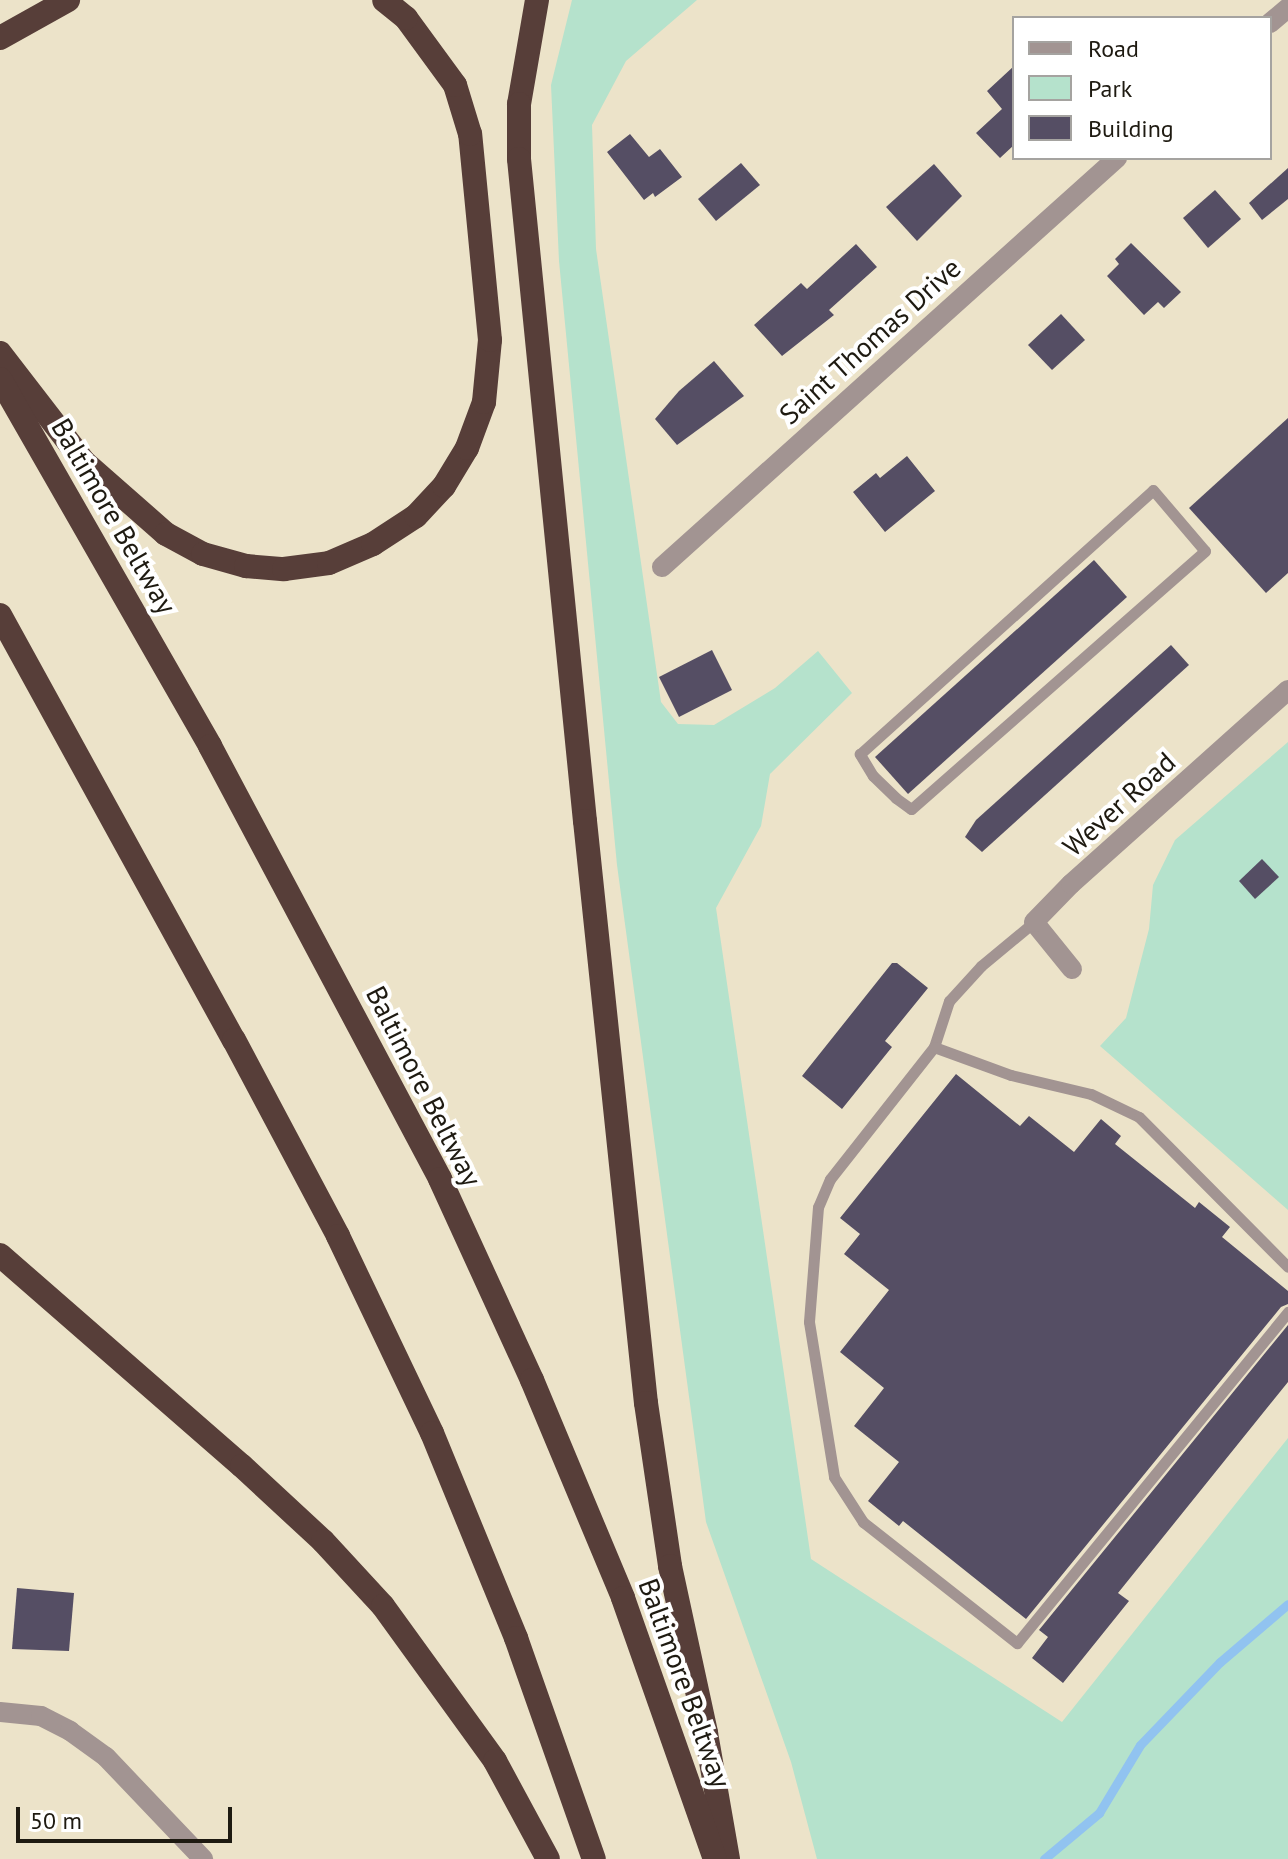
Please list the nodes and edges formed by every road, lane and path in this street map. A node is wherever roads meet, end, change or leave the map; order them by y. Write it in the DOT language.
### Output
graph roads {
  1 [pos="68,0"];
  2 [pos="384,0"];
  3 [pos="537,0"];
  4 [pos="1288,8"];
  5 [pos="1272,21"];
  6 [pos="0,38"];
  7 [pos="1115,160"];
  8 [pos="0,353"];
  9 [pos="0,379"];
  10 [pos="1153,490"];
  11 [pos="662,567"];
  12 [pos="0,615"];
  13 [pos="1288,690"];
  14 [pos="1034,922"];
  15 [pos="1072,969"];
  16 [pos="934,1047"];
  17 [pos="0,1255"];
  18 [pos="1288,1267"];
  19 [pos="1288,1312"];
  20 [pos="0,1712"];
  21 [pos="203,1859"];
  22 [pos="548,1859"];
  23 [pos="594,1859"];
  24 [pos="715,1859"];
  25 [pos="728,1859"];
  1 -- 6 [label="highway"];
  2 -- 8 [label="highway"];
  3 -- 25 [label="highway"];
  4 -- 5 [label="street"];
  7 -- 11 [label="street, Saint Thomas Drive"];
  9 -- 24 [label="highway, Baltimore Beltway"];
  10 -- 10 [label="lane"];
  12 -- 23 [label="highway"];
  13 -- 14 [label="street, Wever Road"];
  14 -- 15 [label="street"];
  14 -- 16 [label="lane"];
  16 -- 18 [label="lane"];
  16 -- 19 [label="lane"];
  17 -- 22 [label="highway"];
  20 -- 21 [label="street"];
}
